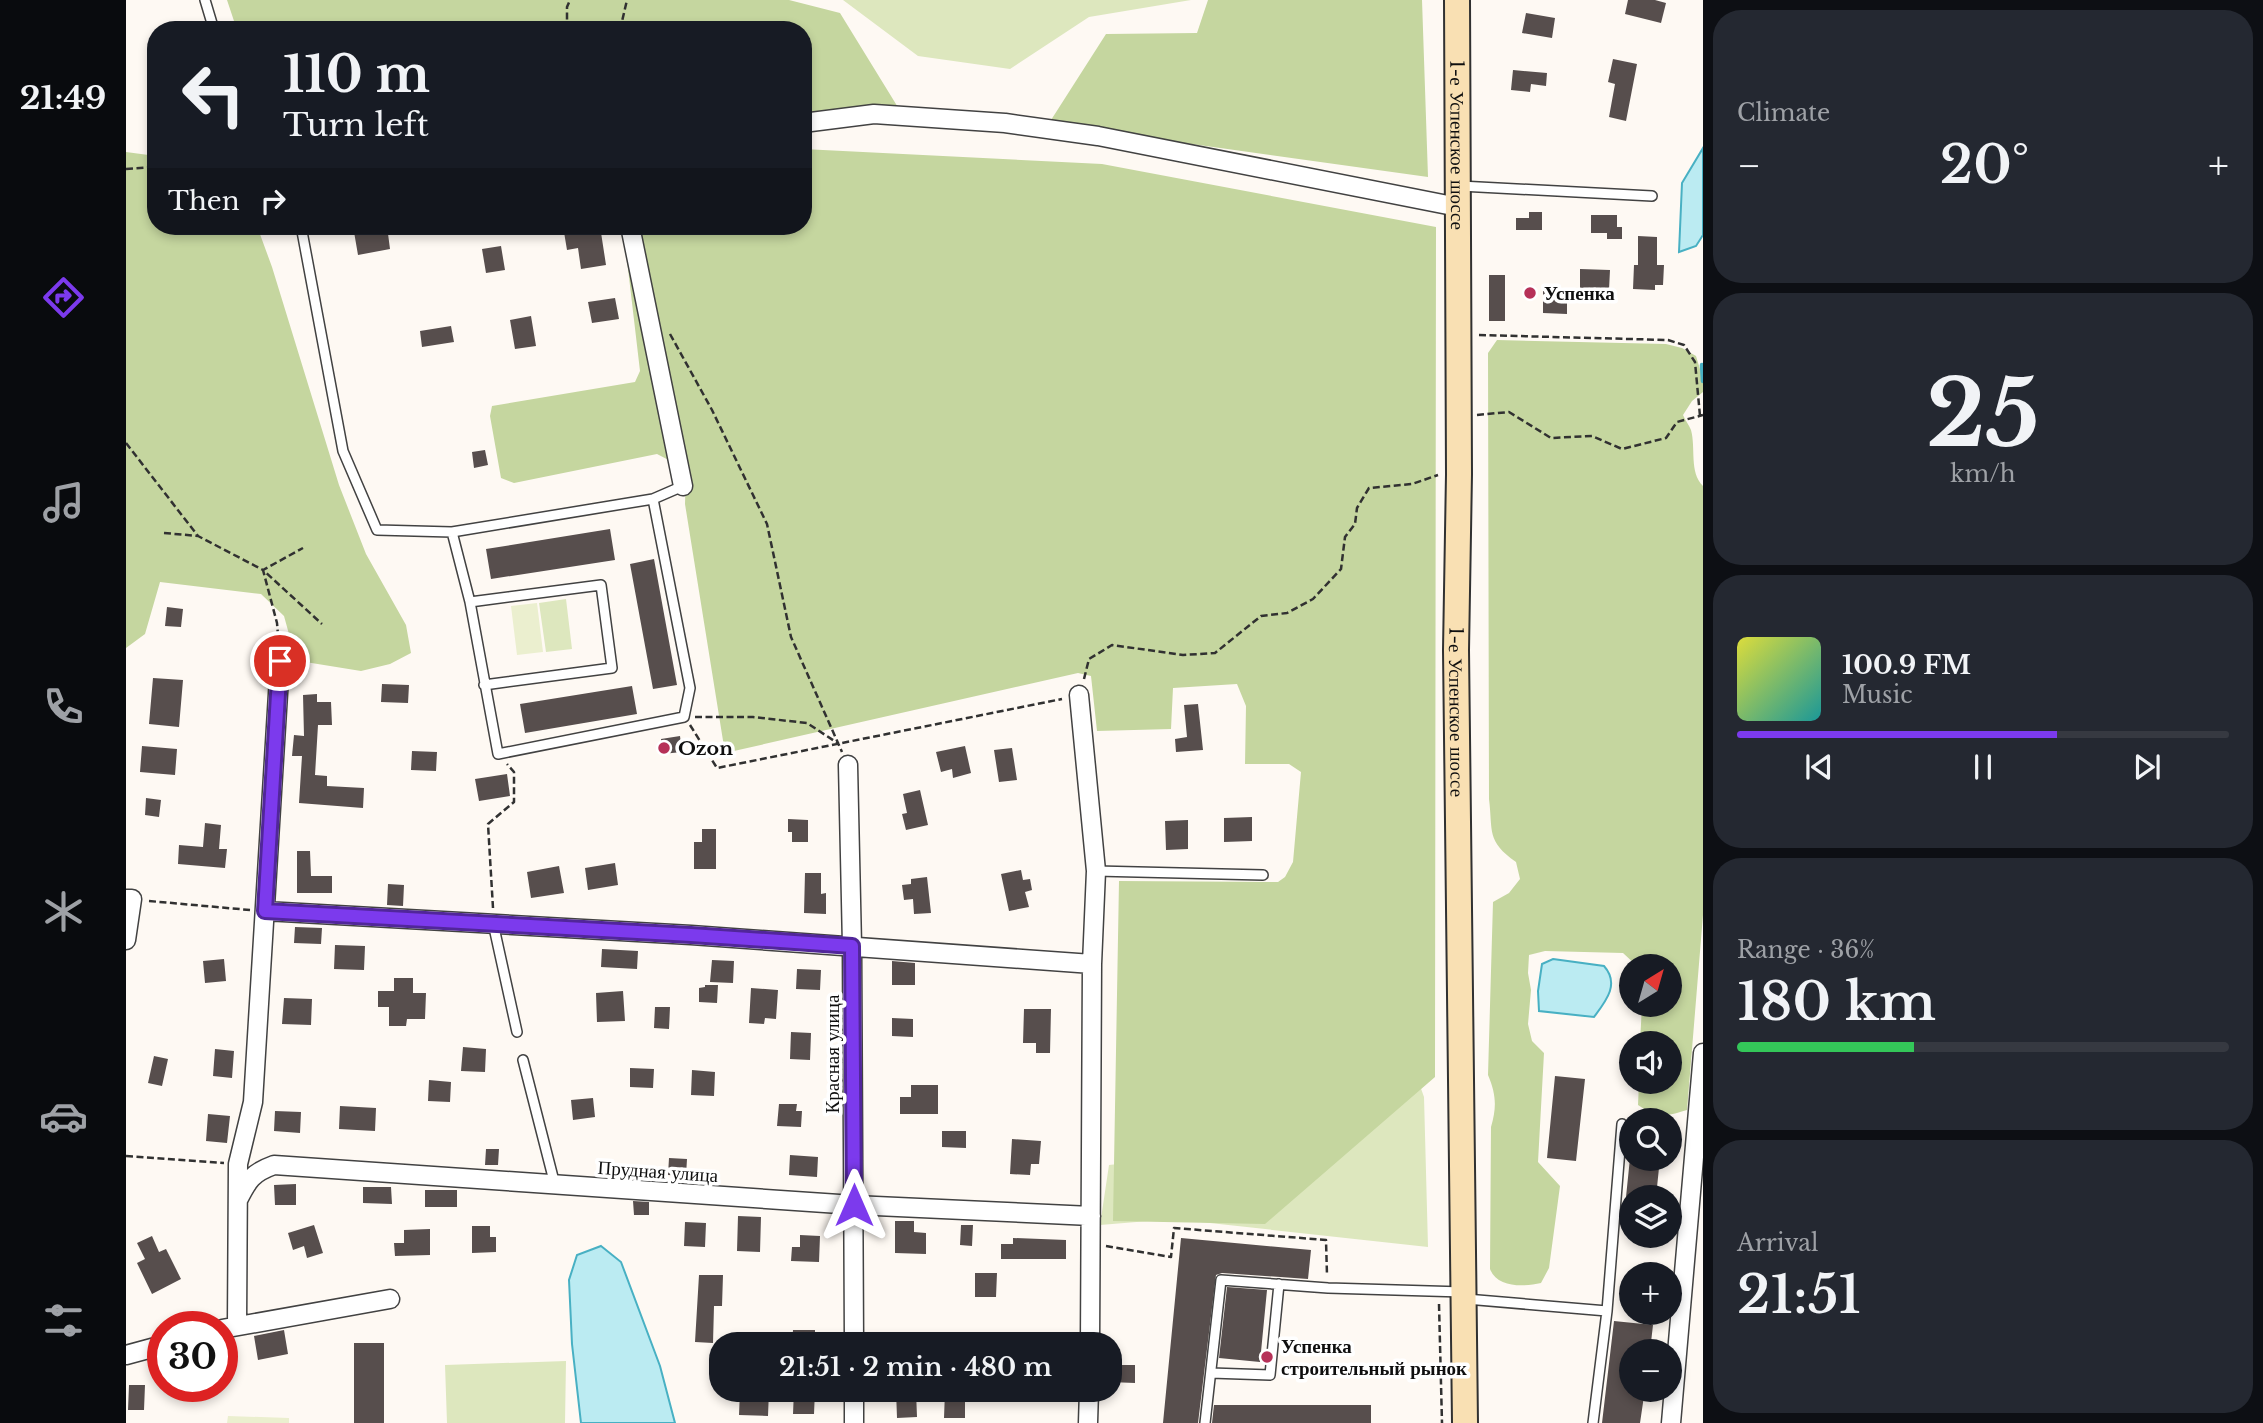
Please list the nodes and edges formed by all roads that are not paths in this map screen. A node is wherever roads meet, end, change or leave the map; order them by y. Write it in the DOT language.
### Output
graph roads {
  1 [pos="205,0"];
  2 [pos="1457,0"];
  3 [pos="211,21"];
  4 [pos="812,122"];
  5 [pos="1458,196"];
  6 [pos="1652,196"];
  7 [pos="302,235"];
  8 [pos="632,235"];
  9 [pos="683,486"];
  10 [pos="653,499"];
  11 [pos="452,532"];
  12 [pos="470,602"];
  13 [pos="280,661"];
  14 [pos="484,685"];
  15 [pos="1079,695"];
  16 [pos="848,765"];
  17 [pos="1096,871"];
  18 [pos="1263,875"];
  19 [pos="129,899"];
  20 [pos="265,911"];
  21 [pos="493,923"];
  22 [pos="126,940"];
  23 [pos="852,946"];
  24 [pos="1092,964"];
  25 [pos="517,1032"];
  26 [pos="1703,1053"];
  27 [pos="523,1060"];
  28 [pos="1619,1159"];
  29 [pos="555,1185"];
  30 [pos="238,1200"];
  31 [pos="854,1205"];
  32 [pos="1091,1216"];
  33 [pos="1279,1283"];
  34 [pos="1464,1296"];
  35 [pos="390,1299"];
  36 [pos="231,1311"];
  37 [pos="1606,1311"];
  38 [pos="238,1326"];
  39 [pos="854,1332"];
  40 [pos="1090,1332"];
  41 [pos="147,1349"];
  42 [pos="126,1355"];
  43 [pos="1210,1373"];
  44 [pos="854,1402"];
  45 [pos="1089,1402"];
  46 [pos="854,1423"];
  47 [pos="1088,1423"];
  48 [pos="1205,1423"];
  49 [pos="1465,1423"];
  50 [pos="1593,1423"];
  51 [pos="1671,1423"];
  1 -- 3 [label="lane"];
  2 -- 5 [label="main road, 1-е Успенское шоссе"];
  4 -- 5 [label="street"];
  5 -- 6 [label="lane"];
  5 -- 34 [label="main road, 1-е Успенское шоссе"];
  7 -- 11 [label="lane"];
  8 -- 9 [label="street"];
  9 -- 10 [label="lane"];
  10 -- 11 [label="lane"];
  10 -- 14 [label="lane"];
  11 -- 12 [label="lane"];
  12 -- 14 [label="lane"];
  12 -- 14 [label="lane"];
  13 -- 20 [label="street"];
  15 -- 17 [label="street"];
  16 -- 23 [label="street, Красная улица"];
  17 -- 18 [label="lane"];
  17 -- 24 [label="street"];
  19 -- 22 [label="street"];
  20 -- 21 [label="street"];
  20 -- 30 [label="street"];
  21 -- 23 [label="street"];
  21 -- 25 [label="lane"];
  23 -- 24 [label="street"];
  23 -- 31 [label="street, Красная улица"];
  24 -- 32 [label="street"];
  26 -- 51 [label="street"];
  27 -- 29 [label="lane"];
  28 -- 37 [label="lane"];
  29 -- 30 [label="street, Прудная улица"];
  29 -- 31 [label="street, Прудная улица"];
  30 -- 36 [label="street"];
  31 -- 32 [label="street, Прудная улица"];
  31 -- 39 [label="street, Красная улица"];
  32 -- 40 [label="street"];
  33 -- 34 [label="lane"];
  33 -- 43 [label="lane"];
  33 -- 43 [label="lane"];
  34 -- 37 [label="lane"];
  34 -- 49 [label="main road, 1-е Успенское шоссе"];
  35 -- 38 [label="street"];
  37 -- 50 [label="lane"];
  41 -- 42 [label="street"];
  43 -- 48 [label="lane"];
  44 -- 46 [label="street"];
  45 -- 47 [label="street"];
}
